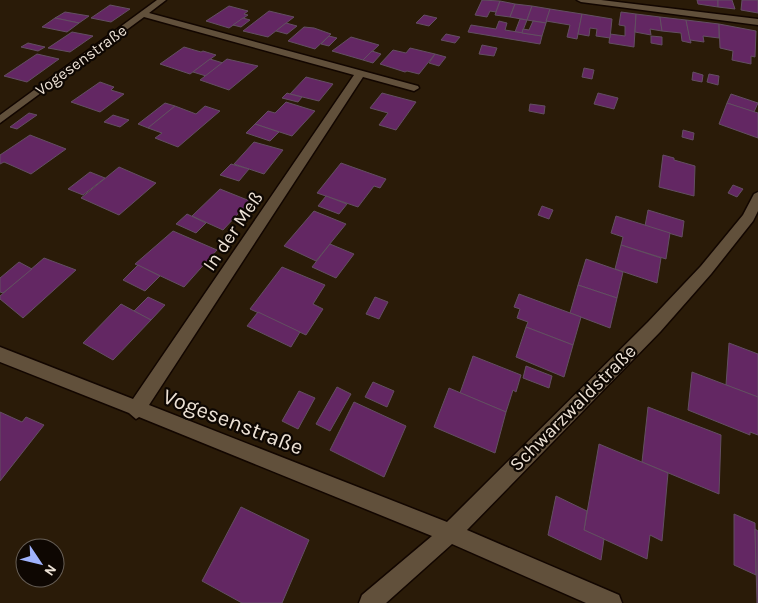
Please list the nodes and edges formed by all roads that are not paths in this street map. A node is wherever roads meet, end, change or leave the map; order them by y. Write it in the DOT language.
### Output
graph roads {
  1 [pos="162,0"];
  2 [pos="581,0"];
  3 [pos="142,14"];
  4 [pos="758,22"];
  5 [pos="360,74"];
  6 [pos="414,88"];
  7 [pos="0,120"];
  8 [pos="758,197"];
  9 [pos="0,354"];
  10 [pos="136,410"];
  11 [pos="450,533"];
  12 [pos="370,603"];
  13 [pos="612,603"];
  1 -- 3 [label="street, Vogesenstraße"];
  2 -- 4 [label="street"];
  3 -- 5 [label="street"];
  3 -- 7 [label="street, Vogesenstraße"];
  5 -- 6 [label="street"];
  5 -- 10 [label="street, In der Meß"];
  8 -- 11 [label="street, Schwarzwaldstraße"];
  9 -- 10 [label="street, Vogesenstraße"];
  10 -- 11 [label="street, Vogesenstraße"];
  11 -- 12 [label="street, Schwarzwaldstraße"];
  11 -- 13 [label="street, Vogesenstraße"];
}
